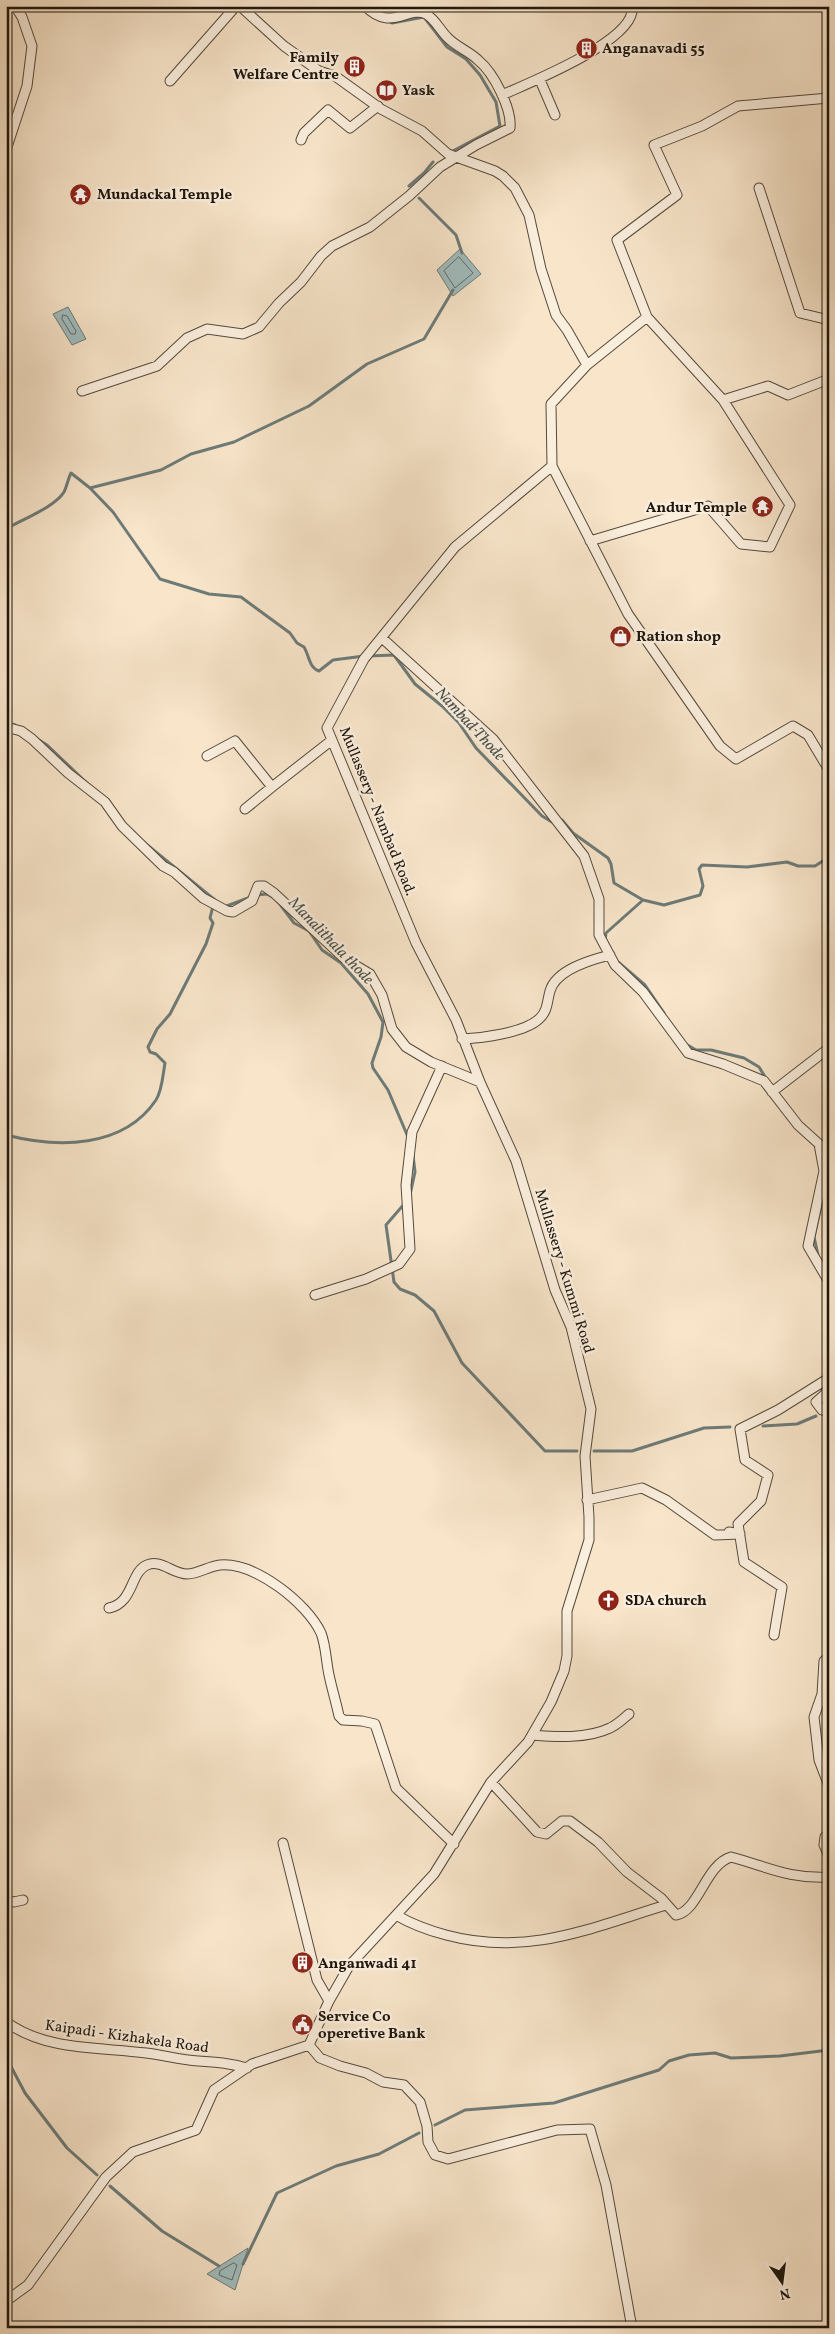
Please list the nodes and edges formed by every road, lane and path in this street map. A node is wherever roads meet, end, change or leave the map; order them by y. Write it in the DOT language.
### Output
graph roads {
  1 [pos="15,6"];
  2 [pos="238,6"];
  3 [pos="365,6"];
  4 [pos="632,12"];
  5 [pos="540,80"];
  6 [pos="170,81"];
  7 [pos="502,95"];
  8 [pos="829,98"];
  9 [pos="378,106"];
  10 [pos="555,116"];
  11 [pos="301,140"];
  12 [pos="6,150"];
  13 [pos="455,157"];
  14 [pos="759,188"];
  15 [pos="647,318"];
  16 [pos="829,320"];
  17 [pos="587,366"];
  18 [pos="829,380"];
  19 [pos="82,390"];
  20 [pos="723,400"];
  21 [pos="552,466"];
  22 [pos="590,541"];
  23 [pos="382,638"];
  24 [pos="6,727"];
  25 [pos="332,740"];
  26 [pos="207,756"];
  27 [pos="829,770"];
  28 [pos="272,787"];
  29 [pos="245,809"];
  30 [pos="610,955"];
  31 [pos="462,1038"];
  32 [pos="829,1048"];
  33 [pos="442,1066"];
  34 [pos="480,1082"];
  35 [pos="772,1092"];
  36 [pos="829,1282"];
  37 [pos="314,1295"];
  38 [pos="829,1378"];
  39 [pos="829,1386"];
  40 [pos="829,1412"];
  41 [pos="587,1500"];
  42 [pos="729,1532"];
  43 [pos="740,1534"];
  44 [pos="109,1608"];
  45 [pos="774,1635"];
  46 [pos="829,1657"];
  47 [pos="629,1714"];
  48 [pos="532,1735"];
  49 [pos="491,1782"];
  50 [pos="829,1786"];
  51 [pos="829,1837"];
  52 [pos="283,1843"];
  53 [pos="454,1844"];
  54 [pos="829,1856"];
  55 [pos="829,1877"];
  56 [pos="6,1900"];
  57 [pos="23,1900"];
  58 [pos="666,1905"];
  59 [pos="396,1915"];
  60 [pos="329,2001"];
  61 [pos="6,2022"];
  62 [pos="309,2045"];
  63 [pos="247,2068"];
  64 [pos="6,2301"];
  65 [pos="632,2328"];
  1 -- 12 [label="street"];
  2 -- 6 [label="street"];
  2 -- 9 [label="street"];
  3 -- 7 [label="street"];
  4 -- 5 [label="street"];
  5 -- 7 [label="street"];
  5 -- 10 [label="street"];
  7 -- 13 [label="street"];
  8 -- 15 [label="street"];
  9 -- 11 [label="street"];
  9 -- 13 [label="street"];
  13 -- 17 [label="street"];
  13 -- 19 [label="street"];
  14 -- 16 [label="street"];
  15 -- 17 [label="street"];
  15 -- 20 [label="street"];
  17 -- 21 [label="street"];
  18 -- 20 [label="street"];
  20 -- 22 [label="street"];
  21 -- 22 [label="street"];
  21 -- 23 [label="street, Mullassery - Nambad Road."];
  22 -- 27 [label="street"];
  23 -- 25 [label="street, Mullassery - Nambad Road."];
  23 -- 30 [label="street"];
  24 -- 33 [label="street"];
  25 -- 28 [label="street"];
  25 -- 31 [label="street, Mullassery - Nambad Road."];
  26 -- 28 [label="street"];
  28 -- 29 [label="street"];
  30 -- 31 [label="street"];
  30 -- 35 [label="street"];
  31 -- 34 [label="street, Mullassery - Nambad Road."];
  32 -- 35 [label="street"];
  33 -- 34 [label="street"];
  33 -- 37 [label="street"];
  34 -- 41 [label="street, Mullassery - Kummi Road"];
  35 -- 36 [label="street"];
  38 -- 43 [label="street"];
  39 -- 40 [label="street"];
  41 -- 43 [label="street"];
  41 -- 48 [label="street, Mullassery - Kummi Road"];
  42 -- 43 [label="street"];
  43 -- 45 [label="street"];
  44 -- 53 [label="street"];
  46 -- 50 [label="street"];
  47 -- 48 [label="street"];
  48 -- 49 [label="street, Mullassery - Kummi Road"];
  49 -- 53 [label="street, Mullassery - Kummi Road"];
  49 -- 58 [label="street"];
  51 -- 54 [label="street"];
  52 -- 60 [label="street"];
  53 -- 59 [label="street, Mullassery - Kummi Road"];
  55 -- 58 [label="street"];
  56 -- 57 [label="street"];
  58 -- 59 [label="street"];
  59 -- 60 [label="street, Mullassery - Kummi Road"];
  60 -- 62 [label="street, Mullassery - Kummi Road"];
  61 -- 63 [label="street, Kaipadi - Kizhakela Road"];
  62 -- 63 [label="street"];
  62 -- 65 [label="street"];
  63 -- 64 [label="street"];
}
